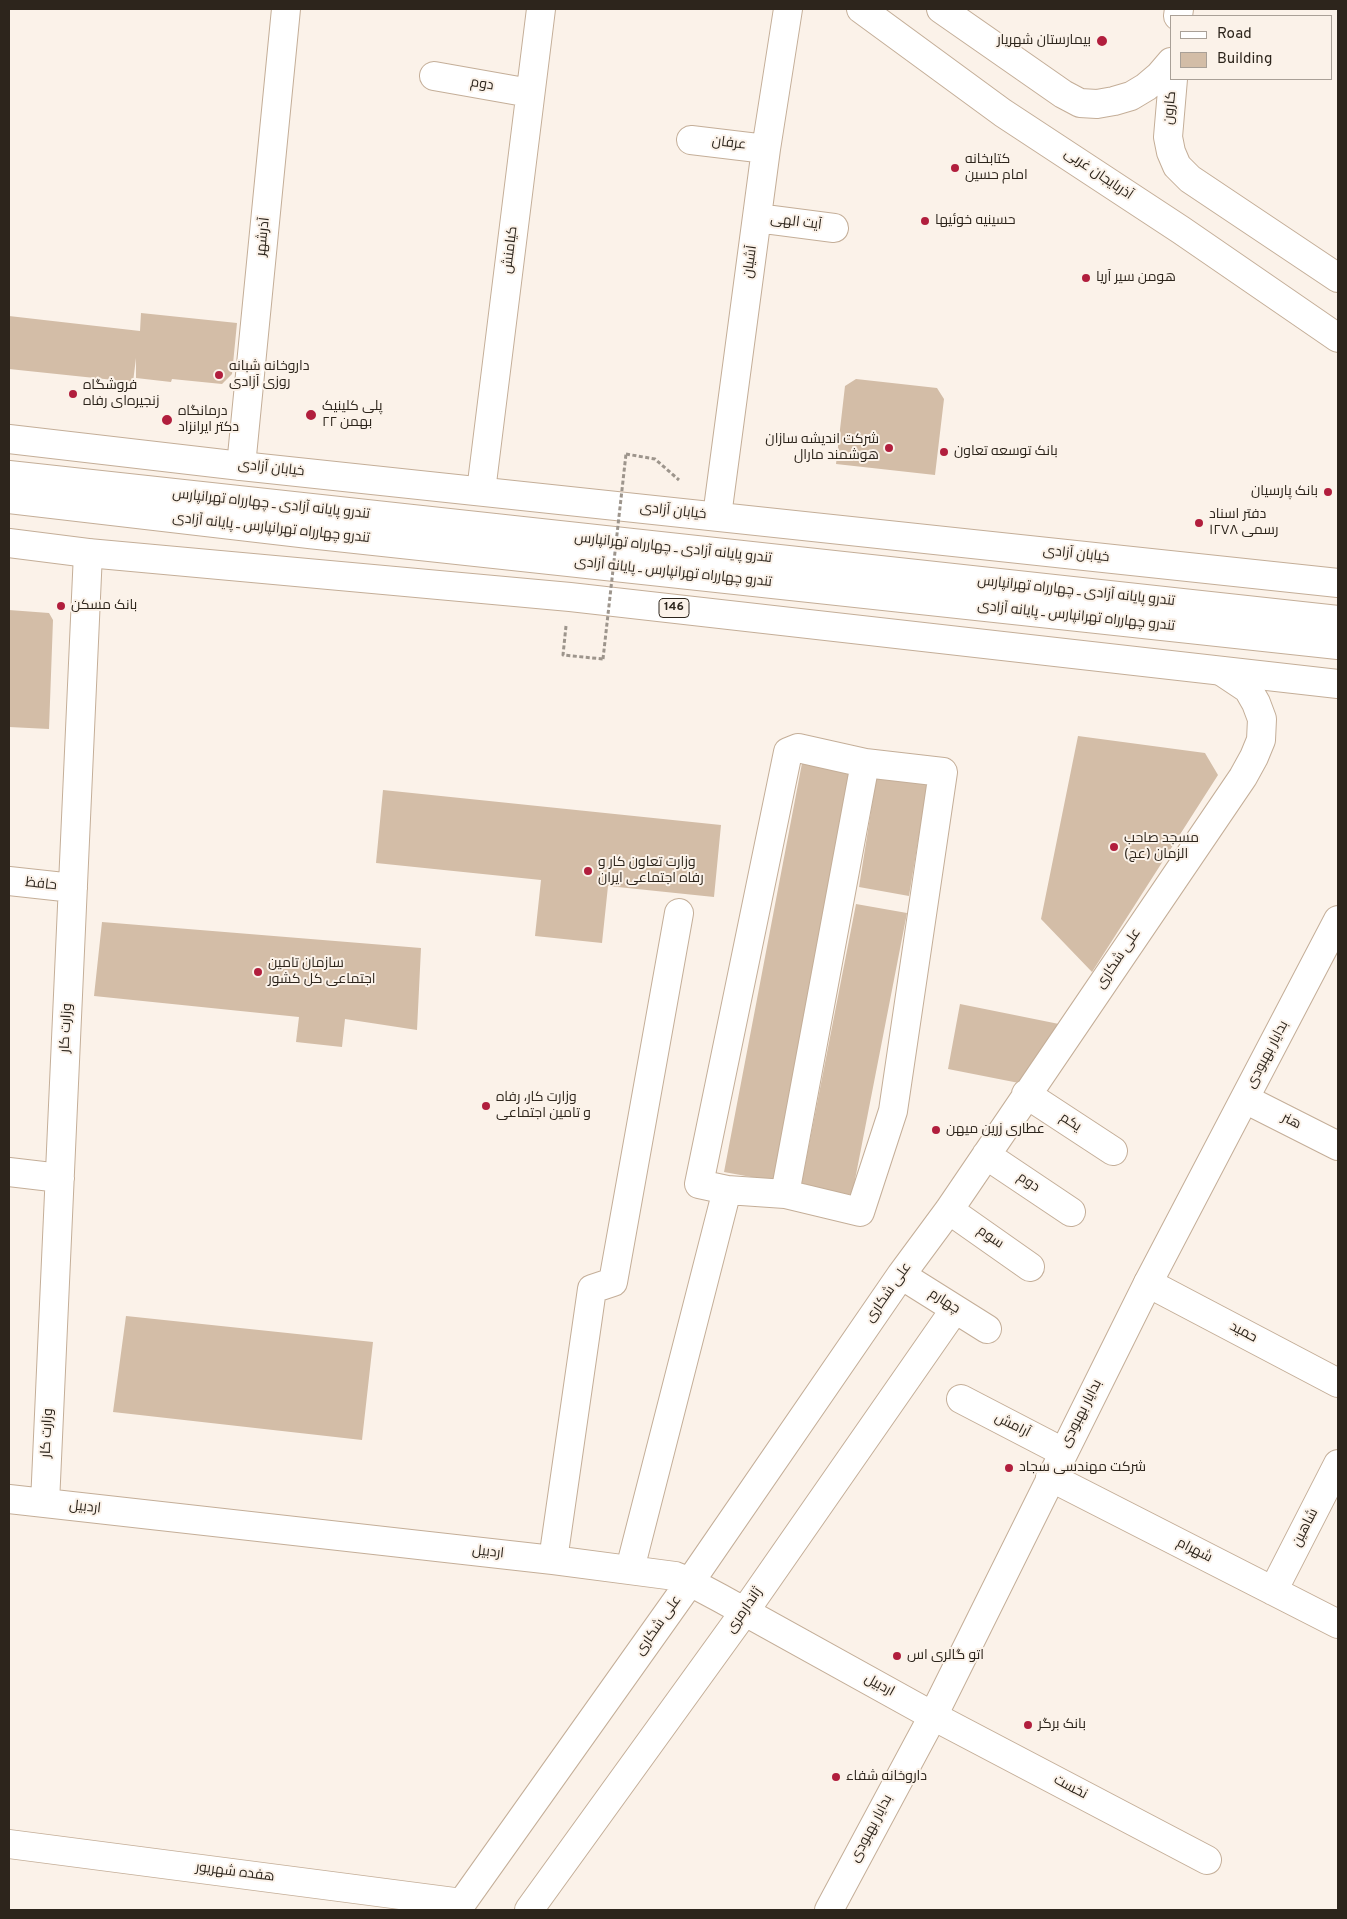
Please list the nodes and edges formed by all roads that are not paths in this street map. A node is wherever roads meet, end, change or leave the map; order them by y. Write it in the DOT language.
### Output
graph roads {
  1 [pos="286,9"];
  2 [pos="541,9"];
  3 [pos="788,9"];
  4 [pos="861,9"];
  5 [pos="941,9"];
  6 [pos="1170,63"];
  7 [pos="434,76"];
  8 [pos="1173,80"];
  9 [pos="530,93"];
  10 [pos="691,140"];
  11 [pos="766,149"];
  12 [pos="757,218"];
  13 [pos="834,228"];
  14 [pos="1338,278"];
  15 [pos="1338,338"];
  16 [pos="9,439"];
  17 [pos="241,466"];
  18 [pos="9,475"];
  19 [pos="481,491"];
  20 [pos="9,499"];
  21 [pos="718,516"];
  22 [pos="9,542"];
  23 [pos="88,553"];
  24 [pos="1338,583"];
  25 [pos="1338,620"];
  26 [pos="1338,645"];
  27 [pos="1221,671"];
  28 [pos="1338,684"];
  29 [pos="865,763"];
  30 [pos="9,881"];
  31 [pos="73,888"];
  32 [pos="679,914"];
  33 [pos="1338,920"];
  34 [pos="1026,1094"];
  35 [pos="1244,1099"];
  36 [pos="1338,1146"];
  37 [pos="1113,1151"];
  38 [pos="986,1155"];
  39 [pos="9,1172"];
  40 [pos="60,1178"];
  41 [pos="727,1190"];
  42 [pos="785,1194"];
  43 [pos="949,1210"];
  44 [pos="1071,1212"];
  45 [pos="1030,1267"];
  46 [pos="902,1275"];
  47 [pos="1148,1283"];
  48 [pos="955,1309"];
  49 [pos="987,1329"];
  50 [pos="1338,1383"];
  51 [pos="961,1399"];
  52 [pos="1064,1452"];
  53 [pos="1338,1464"];
  54 [pos="1050,1477"];
  55 [pos="9,1499"];
  56 [pos="45,1503"];
  57 [pos="554,1560"];
  58 [pos="630,1569"];
  59 [pos="690,1582"];
  60 [pos="1273,1591"];
  61 [pos="745,1611"];
  62 [pos="1338,1624"];
  63 [pos="933,1716"];
  64 [pos="9,1844"];
  65 [pos="1207,1860"];
  66 [pos="459,1907"];
  67 [pos="529,1910"];
  68 [pos="829,1910"];
  1 -- 17 [label="street, آذرشهر"];
  2 -- 9 [label="street, کیامنش"];
  3 -- 11 [label="street, آشیان"];
  4 -- 15 [label="street, آذربایجان غربی"];
  5 -- 6 [label="street"];
  7 -- 9 [label="street, دوم"];
  8 -- 14 [label="street, کارون"];
  9 -- 19 [label="street, کیامنش"];
  10 -- 11 [label="street, عرفان"];
  11 -- 12 [label="street, آشیان"];
  12 -- 13 [label="street, آیت الهی"];
  12 -- 21 [label="street, آشیان"];
  16 -- 17 [label="street, خیابان آزادی"];
  17 -- 19 [label="street, خیابان آزادی"];
  18 -- 25 [label="street, تندرو پایانه آزادی ـ چهارراه تهرانپارس"];
  19 -- 21 [label="street, خیابان آزادی"];
  20 -- 26 [label="street, تندرو چهارراه تهرانپارس ـ پایانه آزادی"];
  21 -- 24 [label="street, خیابان آزادی"];
  22 -- 23 [label="street, 146"];
  23 -- 27 [label="street, 146"];
  23 -- 31 [label="street, وزارت کار"];
  27 -- 28 [label="street, 146"];
  27 -- 34 [label="street, علی شکاری"];
  29 -- 41 [label="street"];
  29 -- 42 [label="street"];
  29 -- 42 [label="street"];
  30 -- 31 [label="street, حافظ"];
  31 -- 40 [label="street, وزارت کار"];
  32 -- 57 [label="street"];
  33 -- 35 [label="street, بدایار بهبودی"];
  34 -- 37 [label="street, یکم"];
  34 -- 38 [label="street, علی شکاری"];
  35 -- 36 [label="street, هنر"];
  35 -- 47 [label="street, بدایار بهبودی"];
  38 -- 43 [label="street, علی شکاری"];
  38 -- 44 [label="street, دوم"];
  39 -- 40 [label="street"];
  40 -- 56 [label="street, وزارت کار"];
  41 -- 42 [label="street"];
  41 -- 58 [label="street"];
  43 -- 45 [label="street, سوم"];
  43 -- 46 [label="street, علی شکاری"];
  46 -- 48 [label="street, چهارم"];
  46 -- 59 [label="street, علی شکاری"];
  47 -- 50 [label="street, حمید"];
  47 -- 52 [label="street, بدایار بهبودی"];
  48 -- 49 [label="street, چهارم"];
  48 -- 61 [label="street, ژاندارمری"];
  51 -- 52 [label="street, آرامش"];
  52 -- 54 [label="street, بدایار بهبودی"];
  53 -- 60 [label="street, شاهین"];
  54 -- 60 [label="street, شهرام"];
  54 -- 63 [label="street, بدایار بهبودی"];
  55 -- 56 [label="street, اردبیل"];
  56 -- 57 [label="street, اردبیل"];
  57 -- 58 [label="street, اردبیل"];
  58 -- 59 [label="street, اردبیل"];
  59 -- 61 [label="street, اردبیل"];
  59 -- 66 [label="street, علی شکاری"];
  60 -- 62 [label="street, شهرام"];
  61 -- 63 [label="street, اردبیل"];
  61 -- 67 [label="street, ژاندارمری"];
  63 -- 65 [label="street, نخست"];
  63 -- 68 [label="street, بدایار بهبودی"];
  64 -- 66 [label="street, هفده شهریور"];
}
